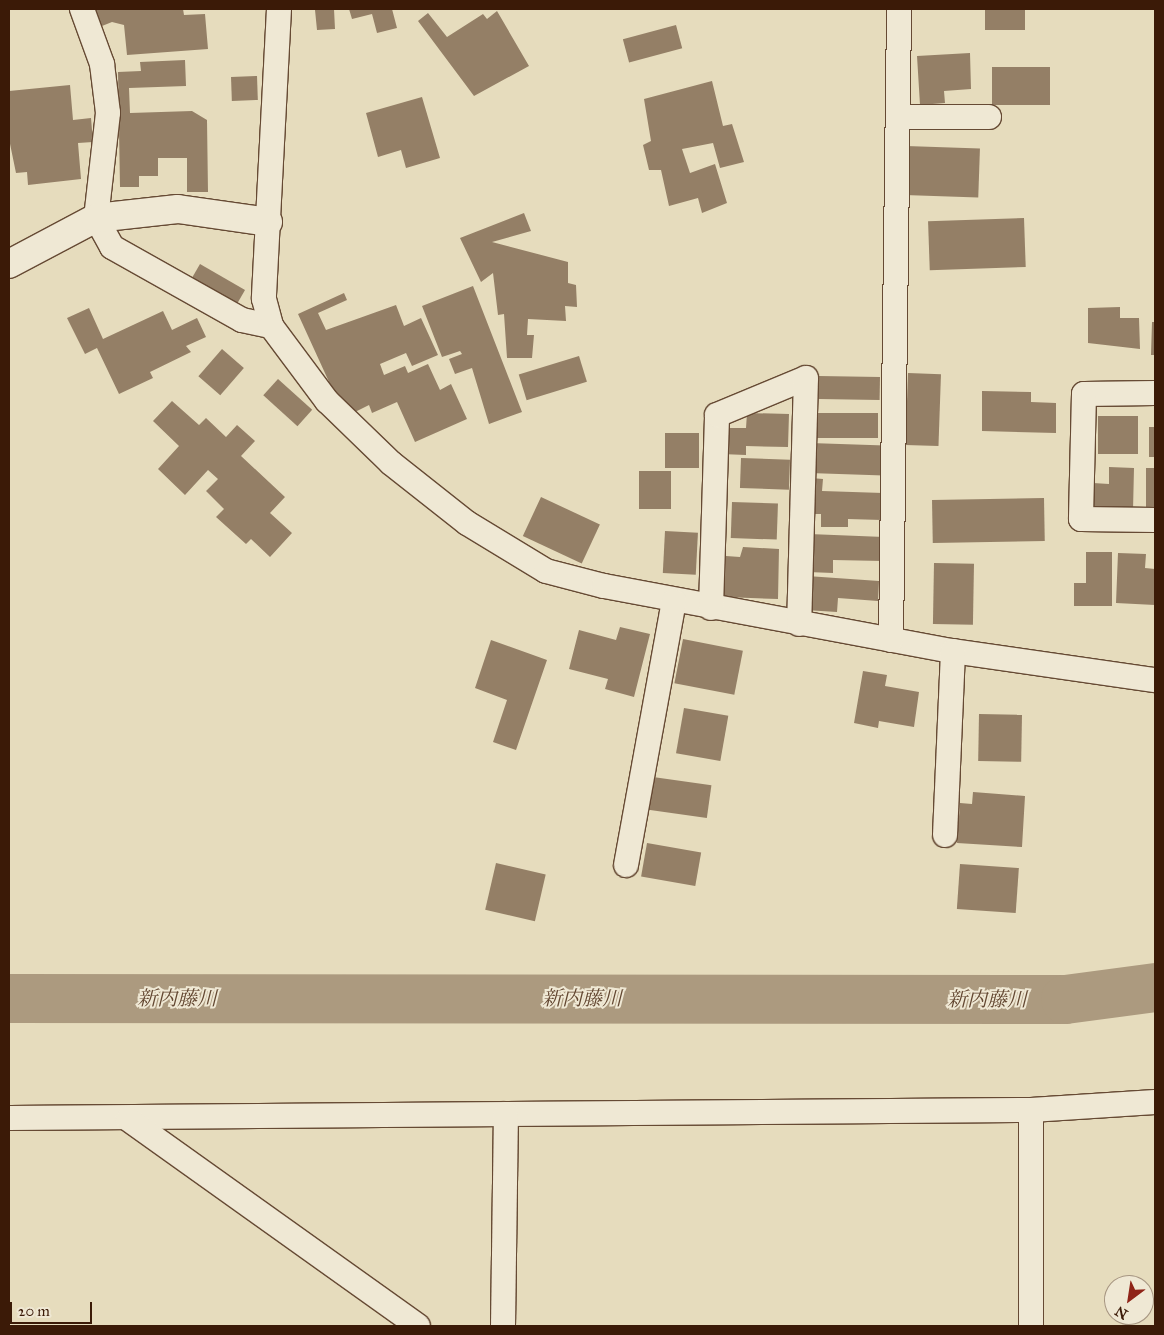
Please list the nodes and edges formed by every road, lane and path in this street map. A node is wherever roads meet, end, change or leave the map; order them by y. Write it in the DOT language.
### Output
graph roads {
  1 [pos="82,9"];
  2 [pos="280,9"];
  3 [pos="899,9"];
  4 [pos="900,117"];
  5 [pos="989,117"];
  6 [pos="96,218"];
  7 [pos="268,222"];
  8 [pos="9,264"];
  9 [pos="272,326"];
  10 [pos="1155,393"];
  11 [pos="1155,520"];
  12 [pos="674,601"];
  13 [pos="711,608"];
  14 [pos="799,624"];
  15 [pos="891,640"];
  16 [pos="953,651"];
  17 [pos="1155,680"];
  18 [pos="945,835"];
  19 [pos="626,865"];
  20 [pos="1155,1102"];
  21 [pos="1031,1110"];
  22 [pos="506,1114"];
  23 [pos="9,1118"];
  24 [pos="128,1119"];
  25 [pos="418,1326"];
  26 [pos="503,1326"];
  27 [pos="1031,1326"];
  1 -- 6 [label="street"];
  2 -- 7 [label="street"];
  3 -- 4 [label="street"];
  4 -- 5 [label="street"];
  4 -- 15 [label="street"];
  6 -- 7 [label="street"];
  6 -- 8 [label="street"];
  6 -- 9 [label="street"];
  7 -- 9 [label="street"];
  9 -- 12 [label="street"];
  10 -- 11 [label="street"];
  12 -- 13 [label="street"];
  12 -- 19 [label="street"];
  13 -- 14 [label="street"];
  13 -- 14 [label="street"];
  14 -- 15 [label="street"];
  15 -- 16 [label="street"];
  16 -- 17 [label="street"];
  16 -- 18 [label="street"];
  20 -- 21 [label="street"];
  21 -- 22 [label="street"];
  21 -- 27 [label="street"];
  22 -- 24 [label="street"];
  22 -- 26 [label="street"];
  23 -- 24 [label="street"];
  24 -- 25 [label="street"];
}
